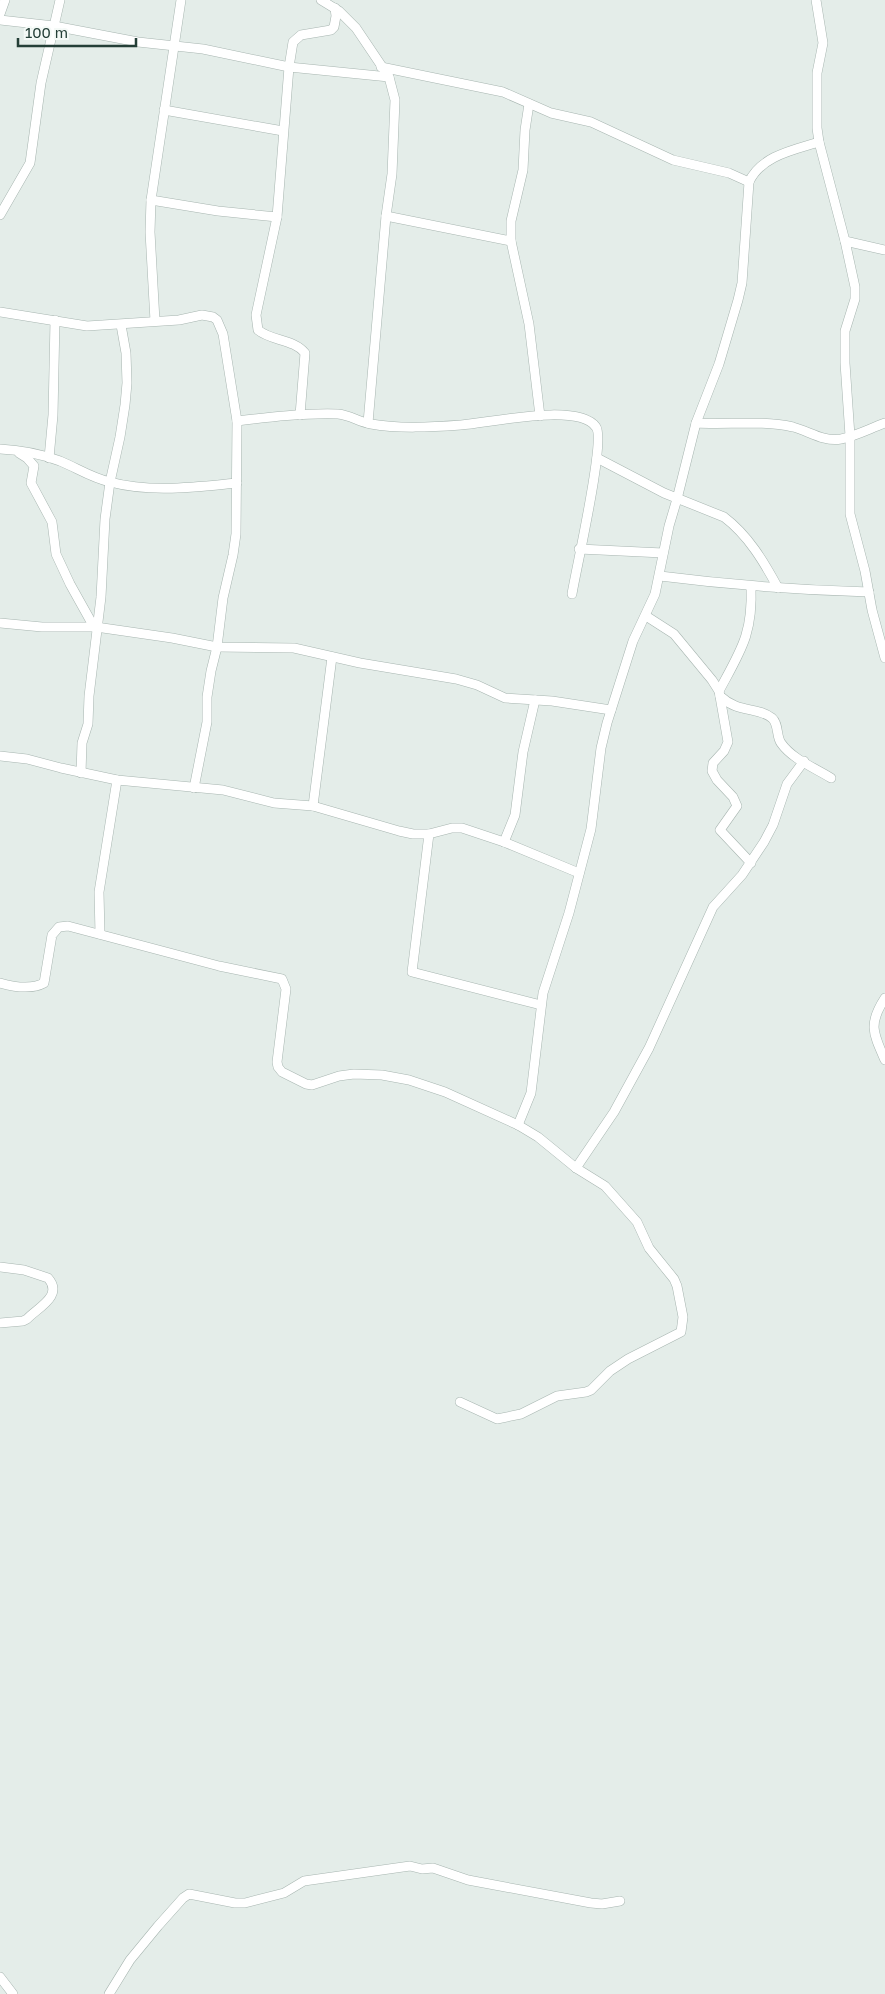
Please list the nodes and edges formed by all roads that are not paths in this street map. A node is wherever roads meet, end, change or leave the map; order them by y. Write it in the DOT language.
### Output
graph roads {
  1 [pos="5,0"];
  2 [pos="60,0"];
  3 [pos="181,0"];
  4 [pos="321,0"];
  5 [pos="816,0"];
  6 [pos="335,8"];
  7 [pos="0,14"];
  8 [pos="0,20"];
  9 [pos="54,26"];
  10 [pos="174,45"];
  11 [pos="289,66"];
  12 [pos="381,66"];
  13 [pos="390,77"];
  14 [pos="529,104"];
  15 [pos="164,110"];
  16 [pos="283,131"];
  17 [pos="819,142"];
  18 [pos="749,182"];
  19 [pos="150,200"];
  20 [pos="0,215"];
  21 [pos="386,216"];
  22 [pos="277,217"];
  23 [pos="511,241"];
  24 [pos="846,241"];
  25 [pos="885,250"];
  26 [pos="0,312"];
  27 [pos="55,320"];
  28 [pos="155,321"];
  29 [pos="122,325"];
  30 [pos="300,415"];
  31 [pos="540,416"];
  32 [pos="237,421"];
  33 [pos="368,423"];
  34 [pos="696,423"];
  35 [pos="885,423"];
  36 [pos="850,436"];
  37 [pos="0,449"];
  38 [pos="15,450"];
  39 [pos="49,458"];
  40 [pos="597,458"];
  41 [pos="110,482"];
  42 [pos="237,484"];
  43 [pos="677,499"];
  44 [pos="580,549"];
  45 [pos="664,553"];
  46 [pos="660,576"];
  47 [pos="751,586"];
  48 [pos="778,588"];
  49 [pos="869,592"];
  50 [pos="572,594"];
  51 [pos="646,616"];
  52 [pos="0,623"];
  53 [pos="95,627"];
  54 [pos="217,647"];
  55 [pos="332,657"];
  56 [pos="885,658"];
  57 [pos="719,693"];
  58 [pos="535,700"];
  59 [pos="611,710"];
  60 [pos="0,756"];
  61 [pos="804,761"];
  62 [pos="81,773"];
  63 [pos="831,778"];
  64 [pos="117,780"];
  65 [pos="194,788"];
  66 [pos="313,806"];
  67 [pos="429,834"];
  68 [pos="504,842"];
  69 [pos="751,863"];
  70 [pos="579,873"];
  71 [pos="100,934"];
  72 [pos="0,983"];
  73 [pos="885,998"];
  74 [pos="540,1005"];
  75 [pos="885,1060"];
  76 [pos="518,1125"];
  77 [pos="576,1168"];
  78 [pos="0,1267"];
  79 [pos="0,1324"];
  80 [pos="460,1402"];
  81 [pos="620,1901"];
  82 [pos="0,1977"];
  83 [pos="13,1994"];
  84 [pos="109,1994"];
  1 -- 7 [label="street"];
  2 -- 9 [label="street"];
  3 -- 10 [label="street"];
  4 -- 6 [label="street"];
  5 -- 17 [label="street"];
  6 -- 11 [label="street"];
  6 -- 12 [label="street"];
  8 -- 9 [label="street"];
  9 -- 10 [label="street"];
  9 -- 20 [label="street"];
  10 -- 11 [label="street"];
  10 -- 15 [label="street"];
  11 -- 13 [label="street"];
  11 -- 16 [label="street"];
  12 -- 13 [label="street"];
  12 -- 14 [label="street"];
  13 -- 21 [label="street"];
  14 -- 18 [label="street"];
  14 -- 23 [label="street"];
  15 -- 16 [label="street"];
  15 -- 19 [label="street"];
  16 -- 22 [label="street"];
  17 -- 18 [label="street"];
  17 -- 24 [label="street"];
  18 -- 34 [label="street"];
  19 -- 22 [label="street"];
  19 -- 28 [label="street"];
  21 -- 23 [label="street"];
  21 -- 33 [label="street"];
  22 -- 30 [label="street"];
  23 -- 31 [label="street"];
  24 -- 25 [label="street"];
  24 -- 36 [label="street"];
  26 -- 27 [label="street"];
  27 -- 29 [label="street"];
  27 -- 39 [label="street"];
  28 -- 29 [label="street"];
  28 -- 32 [label="street"];
  29 -- 41 [label="street"];
  30 -- 32 [label="street"];
  30 -- 33 [label="street"];
  31 -- 33 [label="street"];
  31 -- 40 [label="street"];
  32 -- 42 [label="street"];
  34 -- 36 [label="street"];
  34 -- 43 [label="street"];
  35 -- 36 [label="street"];
  36 -- 49 [label="street"];
  37 -- 38 [label="street"];
  38 -- 39 [label="street"];
  38 -- 53 [label="street"];
  39 -- 41 [label="street"];
  40 -- 43 [label="street"];
  40 -- 44 [label="street"];
  41 -- 42 [label="street"];
  41 -- 53 [label="street"];
  42 -- 54 [label="street"];
  43 -- 45 [label="street"];
  43 -- 48 [label="street"];
  44 -- 45 [label="street"];
  44 -- 50 [label="street"];
  45 -- 46 [label="street"];
  46 -- 47 [label="street"];
  46 -- 51 [label="street"];
  47 -- 48 [label="street"];
  47 -- 57 [label="street"];
  48 -- 49 [label="street"];
  49 -- 56 [label="street"];
  51 -- 57 [label="street"];
  51 -- 59 [label="street"];
  52 -- 53 [label="street"];
  53 -- 54 [label="street"];
  53 -- 62 [label="street"];
  54 -- 55 [label="street"];
  54 -- 65 [label="street"];
  55 -- 58 [label="street"];
  55 -- 66 [label="street"];
  57 -- 61 [label="street"];
  57 -- 69 [label="street"];
  58 -- 59 [label="street"];
  58 -- 68 [label="street"];
  59 -- 70 [label="street"];
  60 -- 62 [label="street"];
  61 -- 63 [label="street"];
  61 -- 69 [label="street"];
  62 -- 64 [label="street"];
  64 -- 65 [label="street"];
  64 -- 71 [label="street"];
  65 -- 66 [label="street"];
  66 -- 67 [label="street"];
  67 -- 68 [label="street"];
  67 -- 74 [label="street"];
  68 -- 70 [label="street"];
  69 -- 77 [label="street"];
  70 -- 74 [label="street"];
  71 -- 72 [label="street"];
  71 -- 76 [label="street"];
  73 -- 75 [label="street"];
  74 -- 76 [label="street"];
  76 -- 77 [label="street"];
  77 -- 80 [label="street"];
  78 -- 79 [label="street"];
  81 -- 84 [label="street"];
  82 -- 83 [label="street"];
}
